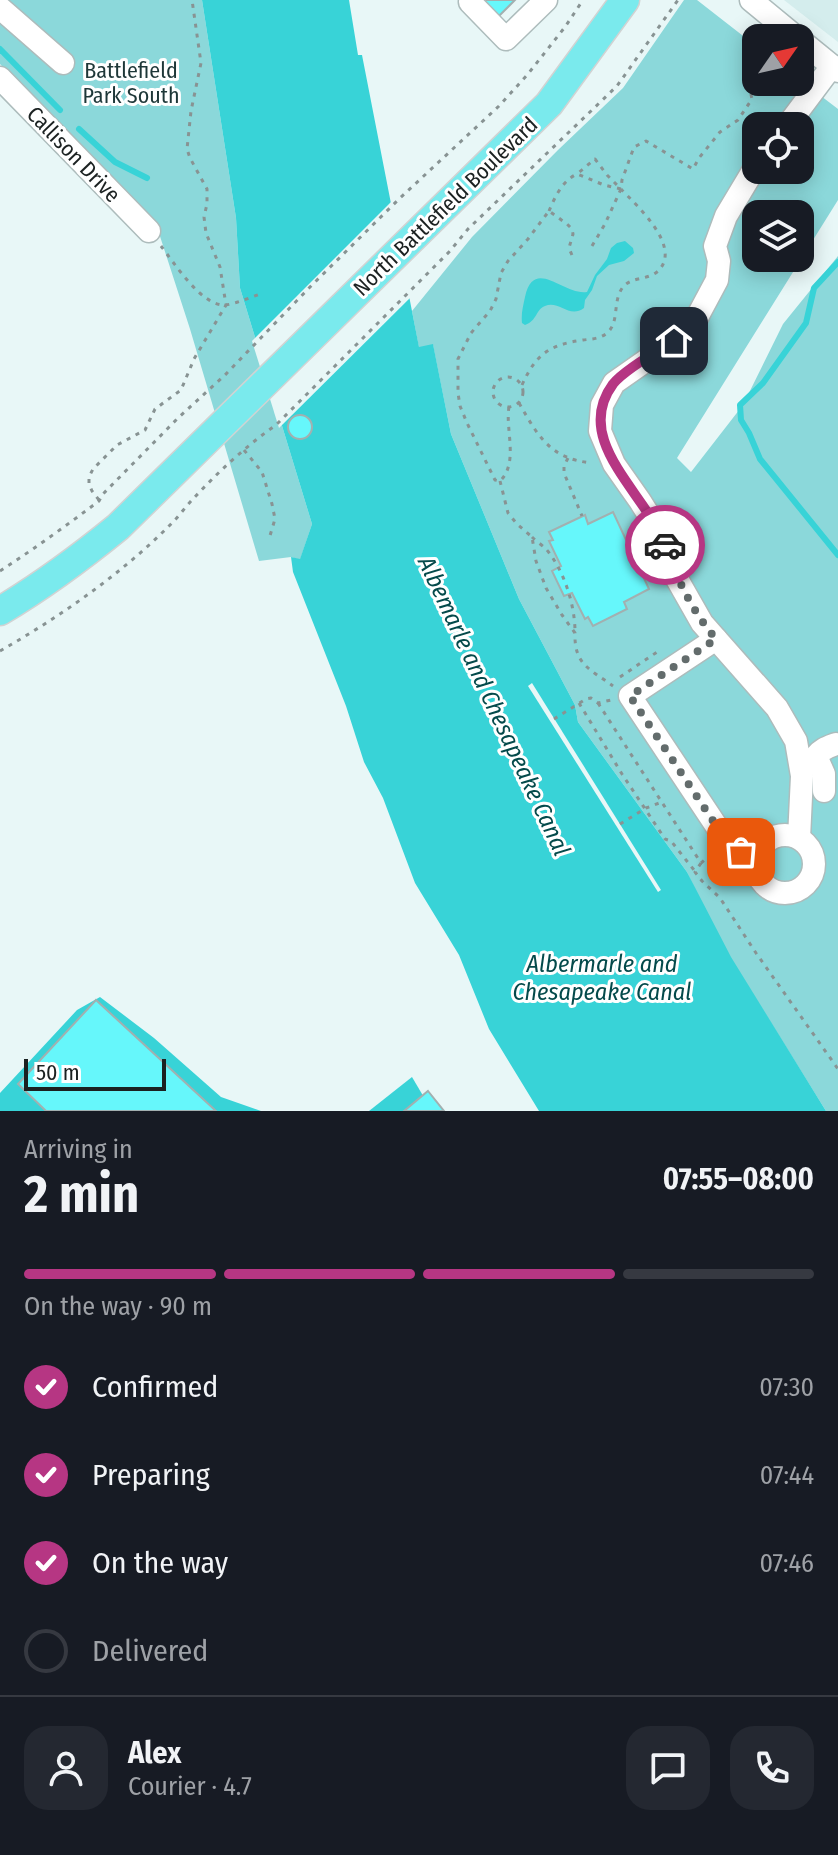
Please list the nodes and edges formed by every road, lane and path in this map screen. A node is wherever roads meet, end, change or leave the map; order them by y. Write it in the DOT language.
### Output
graph roads {
  1 [pos="192,0"];
  2 [pos="546,0"];
  3 [pos="583,0"];
  4 [pos="625,0"];
  5 [pos="678,0"];
  6 [pos="751,0"];
  7 [pos="470,2"];
  8 [pos="0,8"];
  9 [pos="781,24"];
  10 [pos="814,52"];
  11 [pos="63,63"];
  12 [pos="835,69"];
  13 [pos="0,78"];
  14 [pos="751,96"];
  15 [pos="799,112"];
  16 [pos="577,174"];
  17 [pos="745,184"];
  18 [pos="621,189"];
  19 [pos="549,211"];
  20 [pos="149,231"];
  21 [pos="592,246"];
  22 [pos="574,260"];
  23 [pos="263,293"];
  24 [pos="226,305"];
  25 [pos="522,385"];
  26 [pos="519,403"];
  27 [pos="509,407"];
  28 [pos="244,450"];
  29 [pos="568,458"];
  30 [pos="596,464"];
  31 [pos="500,481"];
  32 [pos="99,500"];
  33 [pos="582,516"];
  34 [pos="532,537"];
  35 [pos="269,539"];
  36 [pos="0,571"];
  37 [pos="0,611"];
  38 [pos="575,633"];
  39 [pos="716,639"];
  40 [pos="0,651"];
  41 [pos="614,687"];
  42 [pos="598,703"];
  43 [pos="554,719"];
  44 [pos="836,744"];
  45 [pos="824,791"];
  46 [pos="662,802"];
  47 [pos="646,808"];
  48 [pos="620,824"];
  49 [pos="799,838"];
  50 [pos="727,842"];
  51 [pos="756,861"];
  52 [pos="701,863"];
  53 [pos="695,872"];
  54 [pos="838,1069"];
  1 -- 24 [label="path"];
  2 -- 7 [label="street"];
  3 -- 32 [label="path"];
  4 -- 37 [label="main road, North Battlefield Boulevard"];
  5 -- 28 [label="path"];
  6 -- 9 [label="street"];
  8 -- 11 [label="street"];
  10 -- 12 [label="street"];
  12 -- 15 [label="street"];
  13 -- 20 [label="street, Callison Drive"];
  14 -- 18 [label="path"];
  16 -- 18 [label="path"];
  16 -- 18 [label="path"];
  16 -- 19 [label="path"];
  17 -- 39 [label="street"];
  18 -- 21 [label="path"];
  18 -- 25 [label="path"];
  19 -- 22 [label="path"];
  19 -- 31 [label="path"];
  20 -- 24 [label="path"];
  23 -- 24 [label="path"];
  24 -- 32 [label="path"];
  25 -- 26 [label="path"];
  25 -- 27 [label="path"];
  26 -- 27 [label="path"];
  26 -- 29 [label="path"];
  27 -- 31 [label="path"];
  28 -- 35 [label="path"];
  28 -- 40 [label="path"];
  29 -- 30 [label="path"];
  29 -- 33 [label="path"];
  31 -- 34 [label="path"];
  32 -- 36 [label="path"];
  34 -- 38 [label="path"];
  34 -- 38 [label="path"];
  38 -- 41 [label="path"];
  39 -- 49 [label="street"];
  39 -- 50 [label="street"];
  42 -- 46 [label="path"];
  43 -- 47 [label="path"];
  44 -- 45 [label="street"];
  46 -- 47 [label="path"];
  46 -- 52 [label="path"];
  47 -- 48 [label="path"];
  47 -- 53 [label="path"];
  49 -- 51 [label="street"];
  49 -- 51 [label="street"];
  50 -- 51 [label="street"];
  50 -- 52 [label="path"];
  52 -- 53 [label="path"];
  53 -- 54 [label="path"];
}
